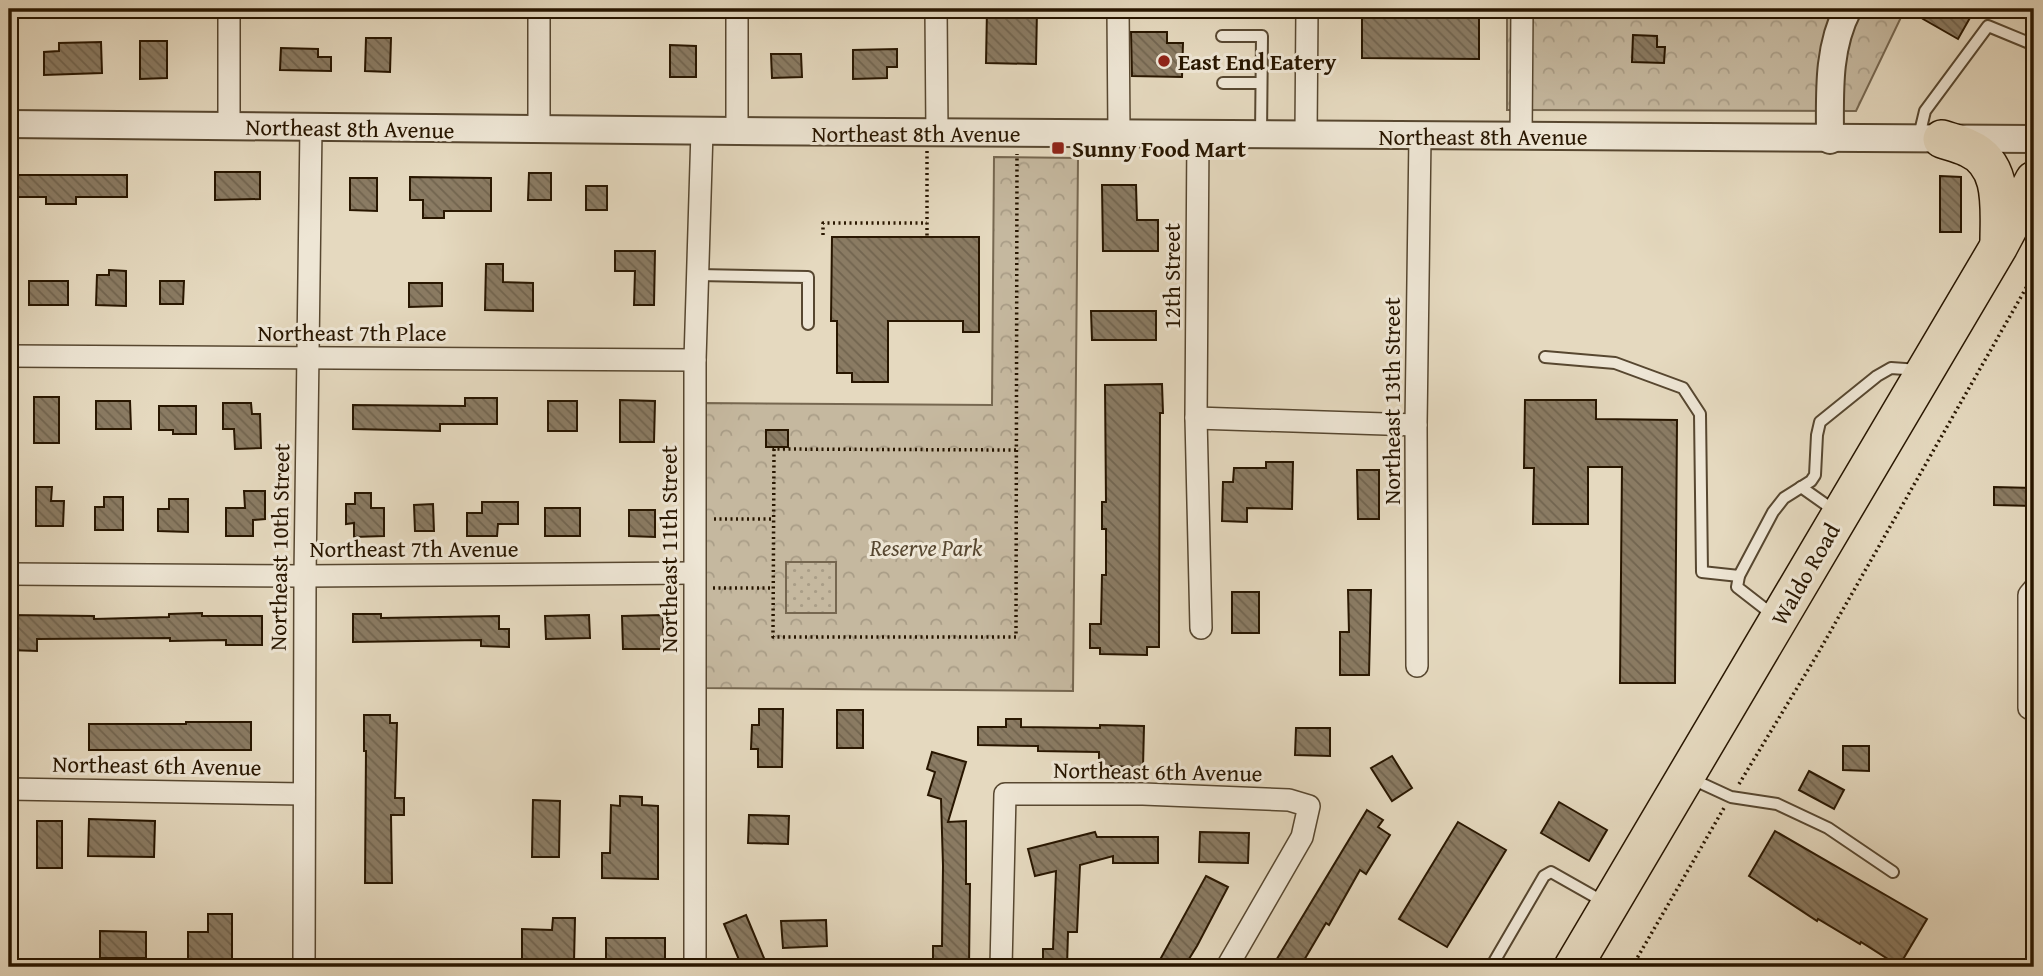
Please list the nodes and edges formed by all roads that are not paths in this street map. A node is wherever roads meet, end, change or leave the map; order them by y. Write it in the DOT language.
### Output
graph roads {
  1 [pos="229,9"];
  2 [pos="539,9"];
  3 [pos="737,9"];
  4 [pos="936,9"];
  5 [pos="1118,9"];
  6 [pos="1307,9"];
  7 [pos="1522,9"];
  8 [pos="1848,9"];
  9 [pos="1222,36"];
  10 [pos="2034,45"];
  11 [pos="1223,83"];
  12 [pos="1261,83"];
  13 [pos="9,124"];
  14 [pos="229,126"];
  15 [pos="311,127"];
  16 [pos="539,129"];
  17 [pos="702,131"];
  18 [pos="737,131"];
  19 [pos="1119,134"];
  20 [pos="1198,134"];
  21 [pos="1261,135"];
  22 [pos="1306,135"];
  23 [pos="1420,136"];
  24 [pos="1521,136"];
  25 [pos="1830,139"];
  26 [pos="1930,139"];
  27 [pos="2034,139"];
  28 [pos="932,142"];
  29 [pos="2034,180"];
  30 [pos="1999,246"];
  31 [pos="698,275"];
  32 [pos="808,324"];
  33 [pos="9,356"];
  34 [pos="1545,357"];
  35 [pos="307,358"];
  36 [pos="695,360"];
  37 [pos="1926,371"];
  38 [pos="1196,418"];
  39 [pos="1416,425"];
  40 [pos="1801,487"];
  41 [pos="1841,514"];
  42 [pos="694,573"];
  43 [pos="9,574"];
  44 [pos="305,576"];
  45 [pos="1739,576"];
  46 [pos="2032,592"];
  47 [pos="1779,620"];
  48 [pos="1201,628"];
  49 [pos="1417,666"];
  50 [pos="2029,708"];
  51 [pos="1686,776"];
  52 [pos="9,789"];
  53 [pos="304,794"];
  54 [pos="1893,872"];
  55 [pos="1610,905"];
  56 [pos="303,967"];
  57 [pos="695,967"];
  58 [pos="1001,967"];
  59 [pos="1227,967"];
  60 [pos="1491,967"];
  61 [pos="1573,967"];
  1 -- 14 [label="street"];
  2 -- 16 [label="street"];
  3 -- 18 [label="street"];
  4 -- 28 [label="street"];
  5 -- 19 [label="street"];
  6 -- 22 [label="street"];
  7 -- 24 [label="street"];
  8 -- 25 [label="street"];
  9 -- 12 [label="lane"];
  10 -- 26 [label="lane"];
  11 -- 12 [label="lane"];
  12 -- 21 [label="lane"];
  13 -- 14 [label="street, Northeast 8th Avenue"];
  14 -- 15 [label="street, Northeast 8th Avenue"];
  15 -- 16 [label="street, Northeast 8th Avenue"];
  15 -- 35 [label="street, Northeast 10th Street"];
  16 -- 17 [label="street, Northeast 8th Avenue"];
  17 -- 18 [label="street, Northeast 8th Avenue"];
  17 -- 31 [label="street, Northeast 11th Street"];
  18 -- 28 [label="street, Northeast 8th Avenue"];
  19 -- 20 [label="street, Northeast 8th Avenue"];
  19 -- 28 [label="street, Northeast 8th Avenue"];
  20 -- 21 [label="street, Northeast 8th Avenue"];
  20 -- 38 [label="street, 12th Street"];
  21 -- 22 [label="street, Northeast 8th Avenue"];
  22 -- 23 [label="street, Northeast 8th Avenue"];
  23 -- 24 [label="street, Northeast 8th Avenue"];
  23 -- 39 [label="street, Northeast 13th Street"];
  24 -- 25 [label="street, Northeast 8th Avenue"];
  25 -- 26 [label="street, Northeast 8th Avenue"];
  26 -- 27 [label="street, Northeast 8th Avenue"];
  26 -- 30 [label="highway"];
  29 -- 30 [label="highway, Waldo Road"];
  30 -- 37 [label="highway, Waldo Road"];
  31 -- 32 [label="lane"];
  31 -- 36 [label="street, Northeast 11th Street"];
  33 -- 35 [label="street, Northeast 7th Place"];
  34 -- 45 [label="lane"];
  35 -- 36 [label="street, Northeast 7th Place"];
  35 -- 44 [label="street, Northeast 10th Street"];
  36 -- 42 [label="street, Northeast 11th Street"];
  37 -- 40 [label="lane"];
  37 -- 41 [label="highway, Waldo Road"];
  38 -- 39 [label="street"];
  38 -- 48 [label="street, 12th Street"];
  39 -- 49 [label="street, Northeast 13th Street"];
  40 -- 41 [label="lane"];
  40 -- 45 [label="lane"];
  41 -- 47 [label="highway, Waldo Road"];
  42 -- 44 [label="street, Northeast 7th Avenue"];
  42 -- 57 [label="street, Northeast 11th Street"];
  43 -- 44 [label="street, Northeast 7th Avenue"];
  44 -- 53 [label="street, Northeast 10th Street"];
  45 -- 47 [label="lane"];
  46 -- 50 [label="street"];
  47 -- 51 [label="highway, Waldo Road"];
  51 -- 54 [label="lane"];
  51 -- 55 [label="highway, Waldo Road"];
  52 -- 53 [label="street, Northeast 6th Avenue"];
  53 -- 56 [label="street, Northeast 10th Street"];
  55 -- 60 [label="lane"];
  55 -- 61 [label="highway, Waldo Road"];
  58 -- 59 [label="street, Northeast 6th Avenue"];
}
